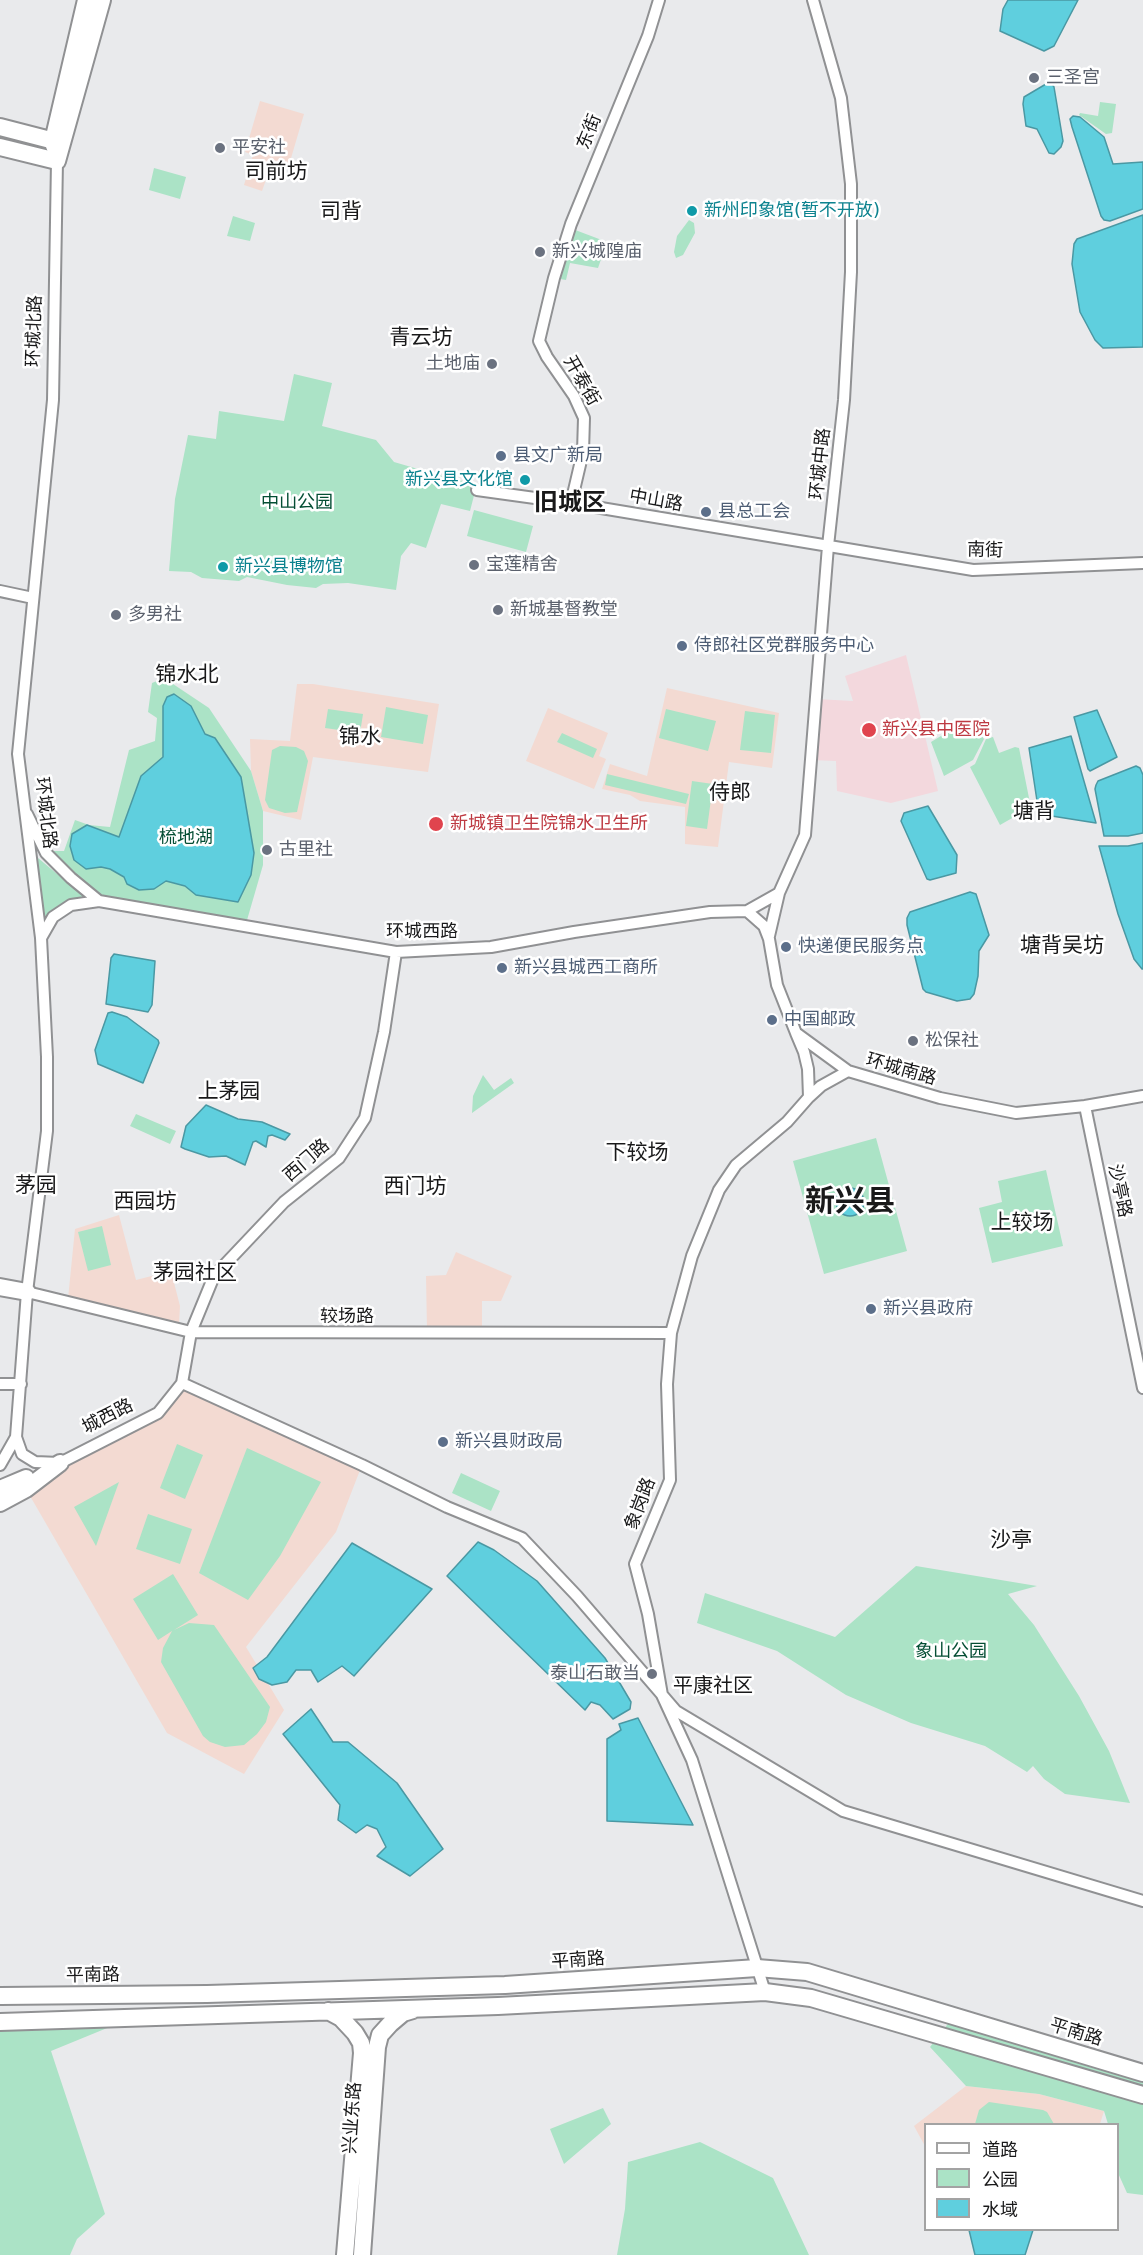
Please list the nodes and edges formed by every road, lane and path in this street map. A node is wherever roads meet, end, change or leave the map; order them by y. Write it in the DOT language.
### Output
graph roads {
  1 [pos="86,0"];
  2 [pos="102,0"];
  3 [pos="659,0"];
  4 [pos="813,0"];
  5 [pos="0,127"];
  6 [pos="58,142"];
  7 [pos="0,147"];
  8 [pos="57,161"];
  9 [pos="554,278"];
  10 [pos="477,490"];
  11 [pos="571,503"];
  12 [pos="828,546"];
  13 [pos="1143,563"];
  14 [pos="0,591"];
  15 [pos="33,598"];
  16 [pos="27,814"];
  17 [pos="779,893"];
  18 [pos="99,901"];
  19 [pos="747,911"];
  20 [pos="41,938"];
  21 [pos="769,939"];
  22 [pos="396,952"];
  23 [pos="796,1033"];
  24 [pos="848,1071"];
  25 [pos="1143,1096"];
  26 [pos="809,1097"];
  27 [pos="1085,1106"];
  28 [pos="0,1287"];
  29 [pos="27,1292"];
  30 [pos="191,1332"];
  31 [pos="671,1333"];
  32 [pos="182,1383"];
  33 [pos="0,1384"];
  34 [pos="21,1384"];
  35 [pos="1143,1388"];
  36 [pos="16,1437"];
  37 [pos="60,1463"];
  38 [pos="0,1465"];
  39 [pos="0,1490"];
  40 [pos="0,1503"];
  41 [pos="662,1695"];
  42 [pos="1143,1901"];
  43 [pos="757,1968"];
  44 [pos="765,1992"];
  45 [pos="0,1996"];
  46 [pos="422,2007"];
  47 [pos="328,2011"];
  48 [pos="0,2022"];
  49 [pos="1143,2073"];
  50 [pos="1143,2095"];
  51 [pos="345,2255"];
  52 [pos="362,2255"];
  1 -- 6 [label="main road, 环城北路"];
  2 -- 6 [label="main road, 环城北路"];
  3 -- 9 [label="street, 东街"];
  4 -- 12 [label="street, 环城中路"];
  5 -- 6 [label="main road"];
  6 -- 8 [label="main road, 环城北路"];
  7 -- 8 [label="main road"];
  8 -- 15 [label="street, 环城北路"];
  9 -- 11 [label="street, 开泰街"];
  10 -- 11 [label="street, 中山路"];
  11 -- 12 [label="street, 中山路"];
  12 -- 13 [label="street, 南街"];
  12 -- 17 [label="street, 环城中路"];
  14 -- 15 [label="street"];
  15 -- 16 [label="street, 环城北路"];
  16 -- 18 [label="street, 环城西路"];
  16 -- 20 [label="street, 环城北路"];
  17 -- 19 [label="street"];
  17 -- 21 [label="street, 环城中路"];
  18 -- 20 [label="street, 环城西路"];
  18 -- 22 [label="street, 环城西路"];
  19 -- 21 [label="street"];
  19 -- 22 [label="street, 环城西路"];
  20 -- 29 [label="street, 环城北路"];
  21 -- 23 [label="street"];
  22 -- 30 [label="street, 西门路"];
  23 -- 24 [label="street, 环城南路"];
  23 -- 26 [label="street"];
  24 -- 26 [label="street, 象岗路"];
  24 -- 27 [label="street, 环城南路"];
  25 -- 27 [label="street, 环城南路"];
  26 -- 31 [label="street, 象岗路"];
  27 -- 35 [label="street, 沙亭路"];
  28 -- 29 [label="main road"];
  29 -- 30 [label="street, 较场路"];
  29 -- 34 [label="street, 环城北路"];
  30 -- 31 [label="street, 较场路"];
  30 -- 32 [label="street, 城西路"];
  31 -- 41 [label="street, 象岗路"];
  32 -- 37 [label="street, 城西路"];
  32 -- 41 [label="street"];
  33 -- 34 [label="street"];
  34 -- 36 [label="street, 环城北路"];
  36 -- 37 [label="street"];
  36 -- 38 [label="street, 环城北路"];
  37 -- 39 [label="main road"];
  37 -- 40 [label="main road, 城西路"];
  41 -- 42 [label="street"];
  41 -- 43 [label="street, 象岗路"];
  43 -- 44 [label="street, 象岗路"];
  43 -- 45 [label="main road, 平南路"];
  43 -- 49 [label="main road, 平南路"];
  44 -- 46 [label="main road"];
  44 -- 50 [label="main road"];
  46 -- 47 [label="main road"];
  46 -- 52 [label="main road, 兴业东路"];
  47 -- 48 [label="main road"];
  47 -- 51 [label="main road, 兴业东路"];
}
